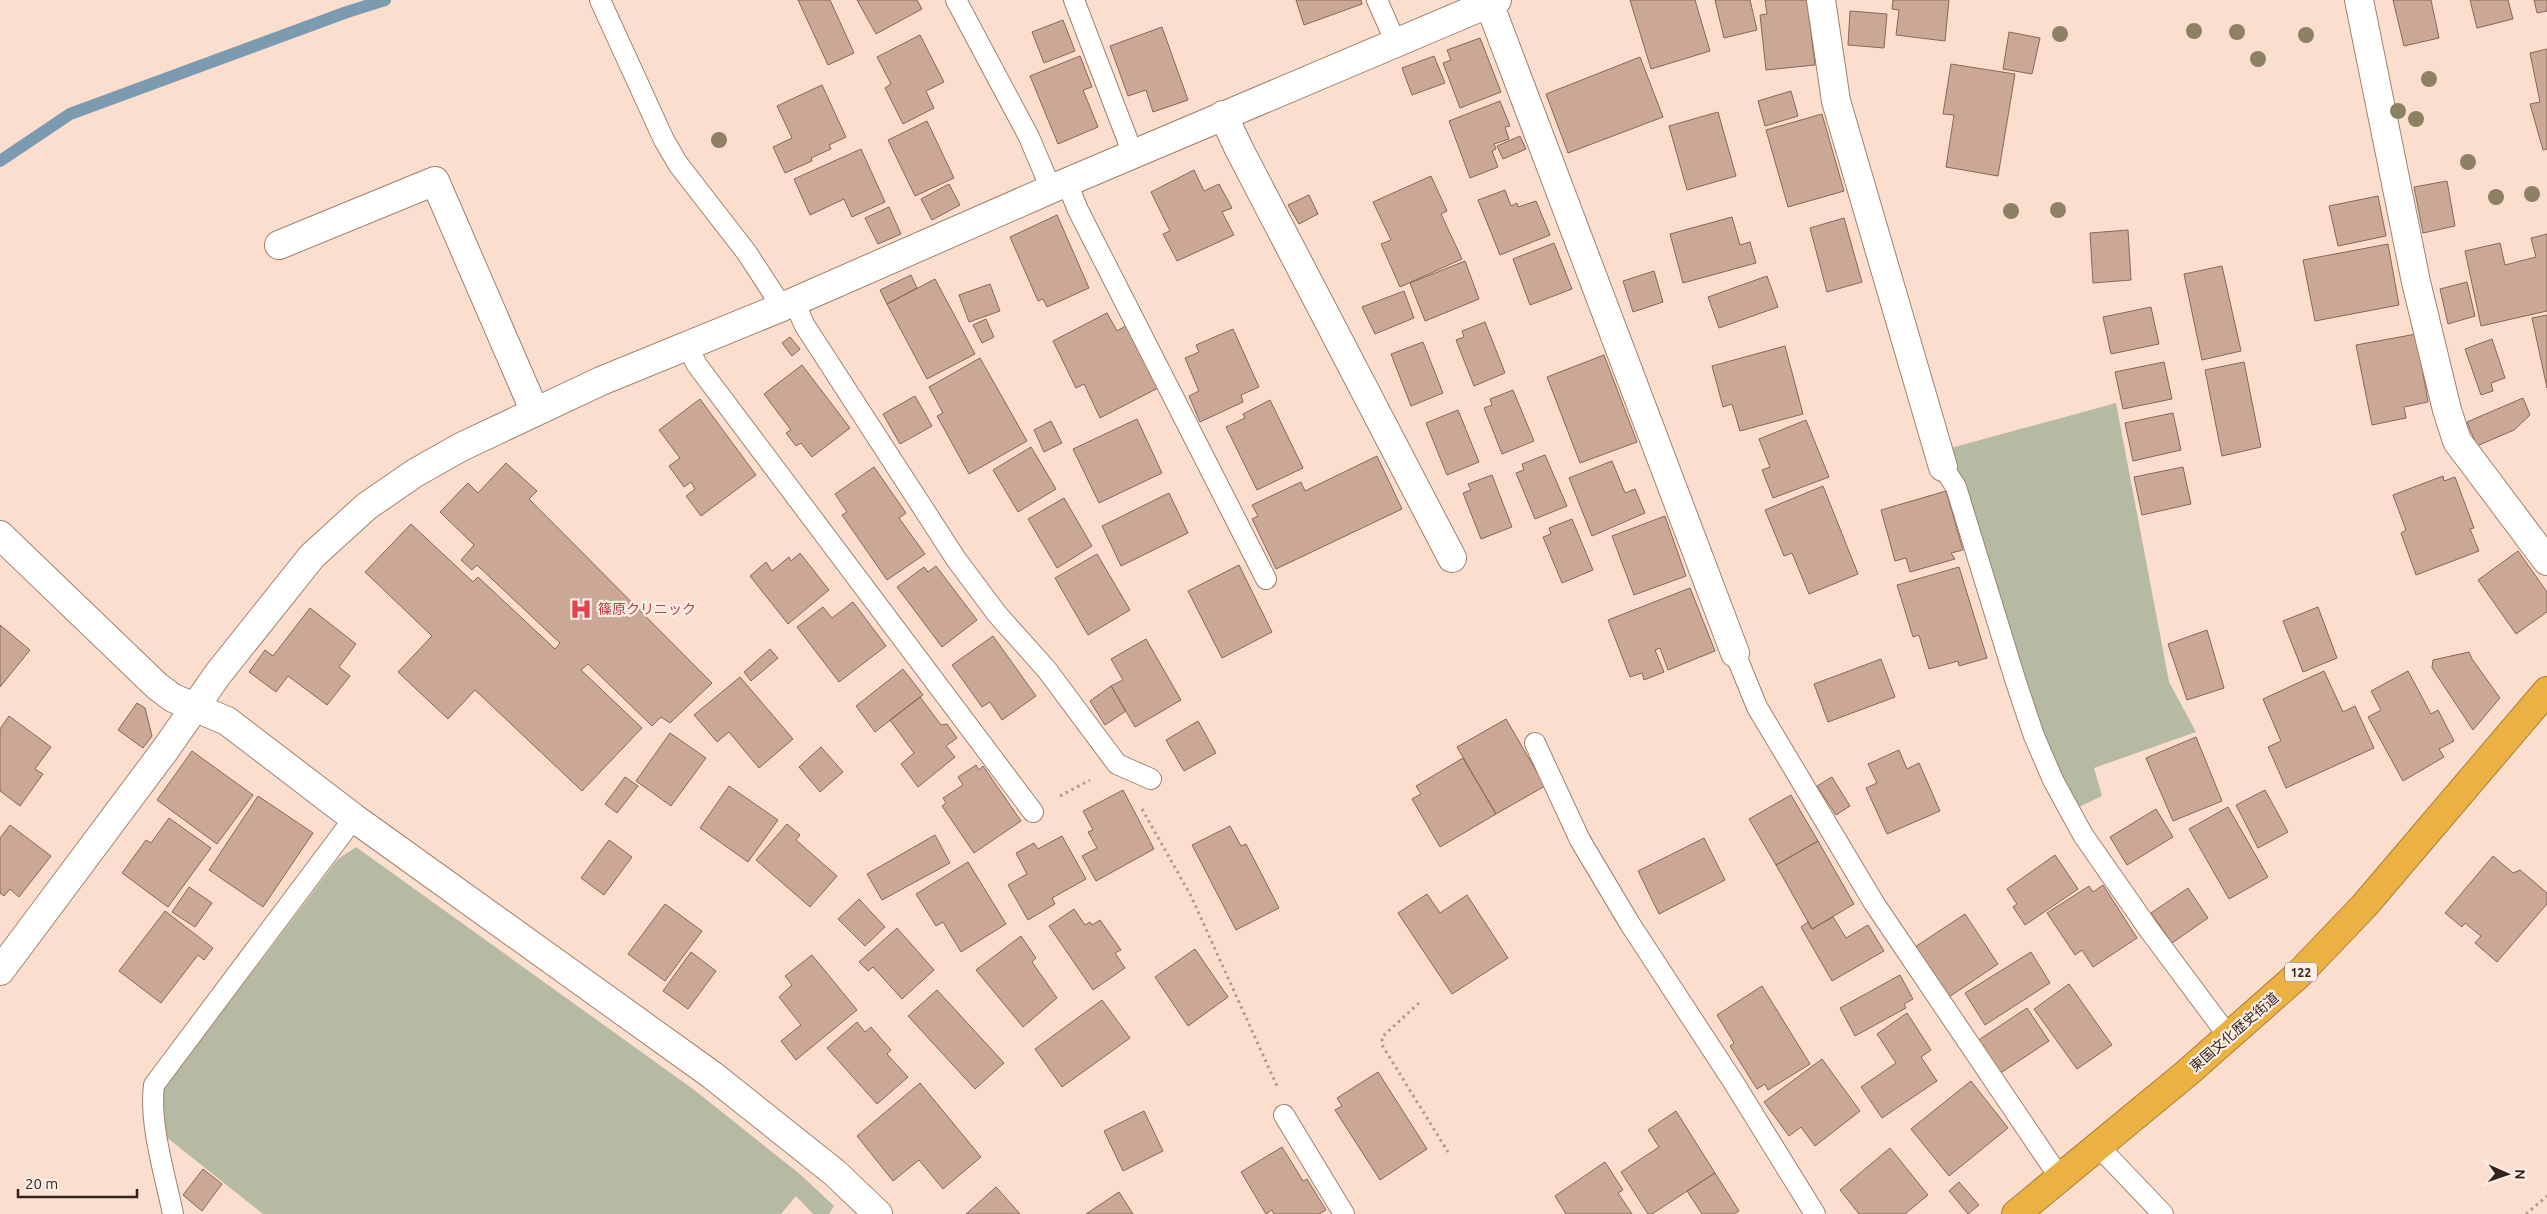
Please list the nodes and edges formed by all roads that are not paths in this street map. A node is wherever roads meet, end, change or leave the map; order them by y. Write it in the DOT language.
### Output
graph roads {
  1 [pos="600,0"];
  2 [pos="956,0"];
  3 [pos="1074,0"];
  4 [pos="1377,0"];
  5 [pos="1821,0"];
  6 [pos="2359,0"];
  7 [pos="1493,2"];
  8 [pos="1396,43"];
  9 [pos="1224,115"];
  10 [pos="1133,154"];
  11 [pos="1059,186"];
  12 [pos="279,245"];
  13 [pos="788,305"];
  14 [pos="687,346"];
  15 [pos="535,412"];
  16 [pos="1942,467"];
  17 [pos="0,535"];
  18 [pos="1452,558"];
  19 [pos="2547,561"];
  20 [pos="1266,579"];
  21 [pos="1735,653"];
  22 [pos="2547,691"];
  23 [pos="193,708"];
  24 [pos="1535,743"];
  25 [pos="1151,779"];
  26 [pos="1033,812"];
  27 [pos="354,818"];
  28 [pos="0,971"];
  29 [pos="2229,1037"];
  30 [pos="1284,1115"];
  31 [pos="2099,1147"];
  32 [pos="2060,1178"];
  33 [pos="173,1214"];
  34 [pos="878,1214"];
  35 [pos="1344,1214"];
  36 [pos="1815,1214"];
  37 [pos="2016,1214"];
  38 [pos="2163,1214"];
  1 -- 13 [label="lane"];
  2 -- 11 [label="lane"];
  3 -- 10 [label="lane"];
  4 -- 8 [label="lane"];
  5 -- 16 [label="street"];
  6 -- 19 [label="street"];
  7 -- 8 [label="street"];
  7 -- 21 [label="street"];
  8 -- 9 [label="street"];
  9 -- 10 [label="street"];
  9 -- 18 [label="street"];
  10 -- 11 [label="street"];
  11 -- 13 [label="street"];
  11 -- 20 [label="lane"];
  12 -- 15 [label="street"];
  13 -- 14 [label="street"];
  13 -- 25 [label="lane"];
  14 -- 15 [label="street"];
  14 -- 26 [label="lane"];
  15 -- 23 [label="street"];
  16 -- 29 [label="lane"];
  17 -- 23 [label="street"];
  21 -- 32 [label="lane"];
  22 -- 29 [label="highway, 東国文化歴史街道 / 122"];
  23 -- 27 [label="street"];
  23 -- 28 [label="street"];
  24 -- 36 [label="lane"];
  27 -- 33 [label="lane"];
  27 -- 34 [label="street"];
  29 -- 31 [label="highway, 東国文化歴史街道 / 122"];
  30 -- 35 [label="lane"];
  31 -- 32 [label="highway, 東国文化歴史街道 / 122"];
  31 -- 38 [label="lane"];
  32 -- 37 [label="highway, 東国文化歴史街道 / 122"];
}
